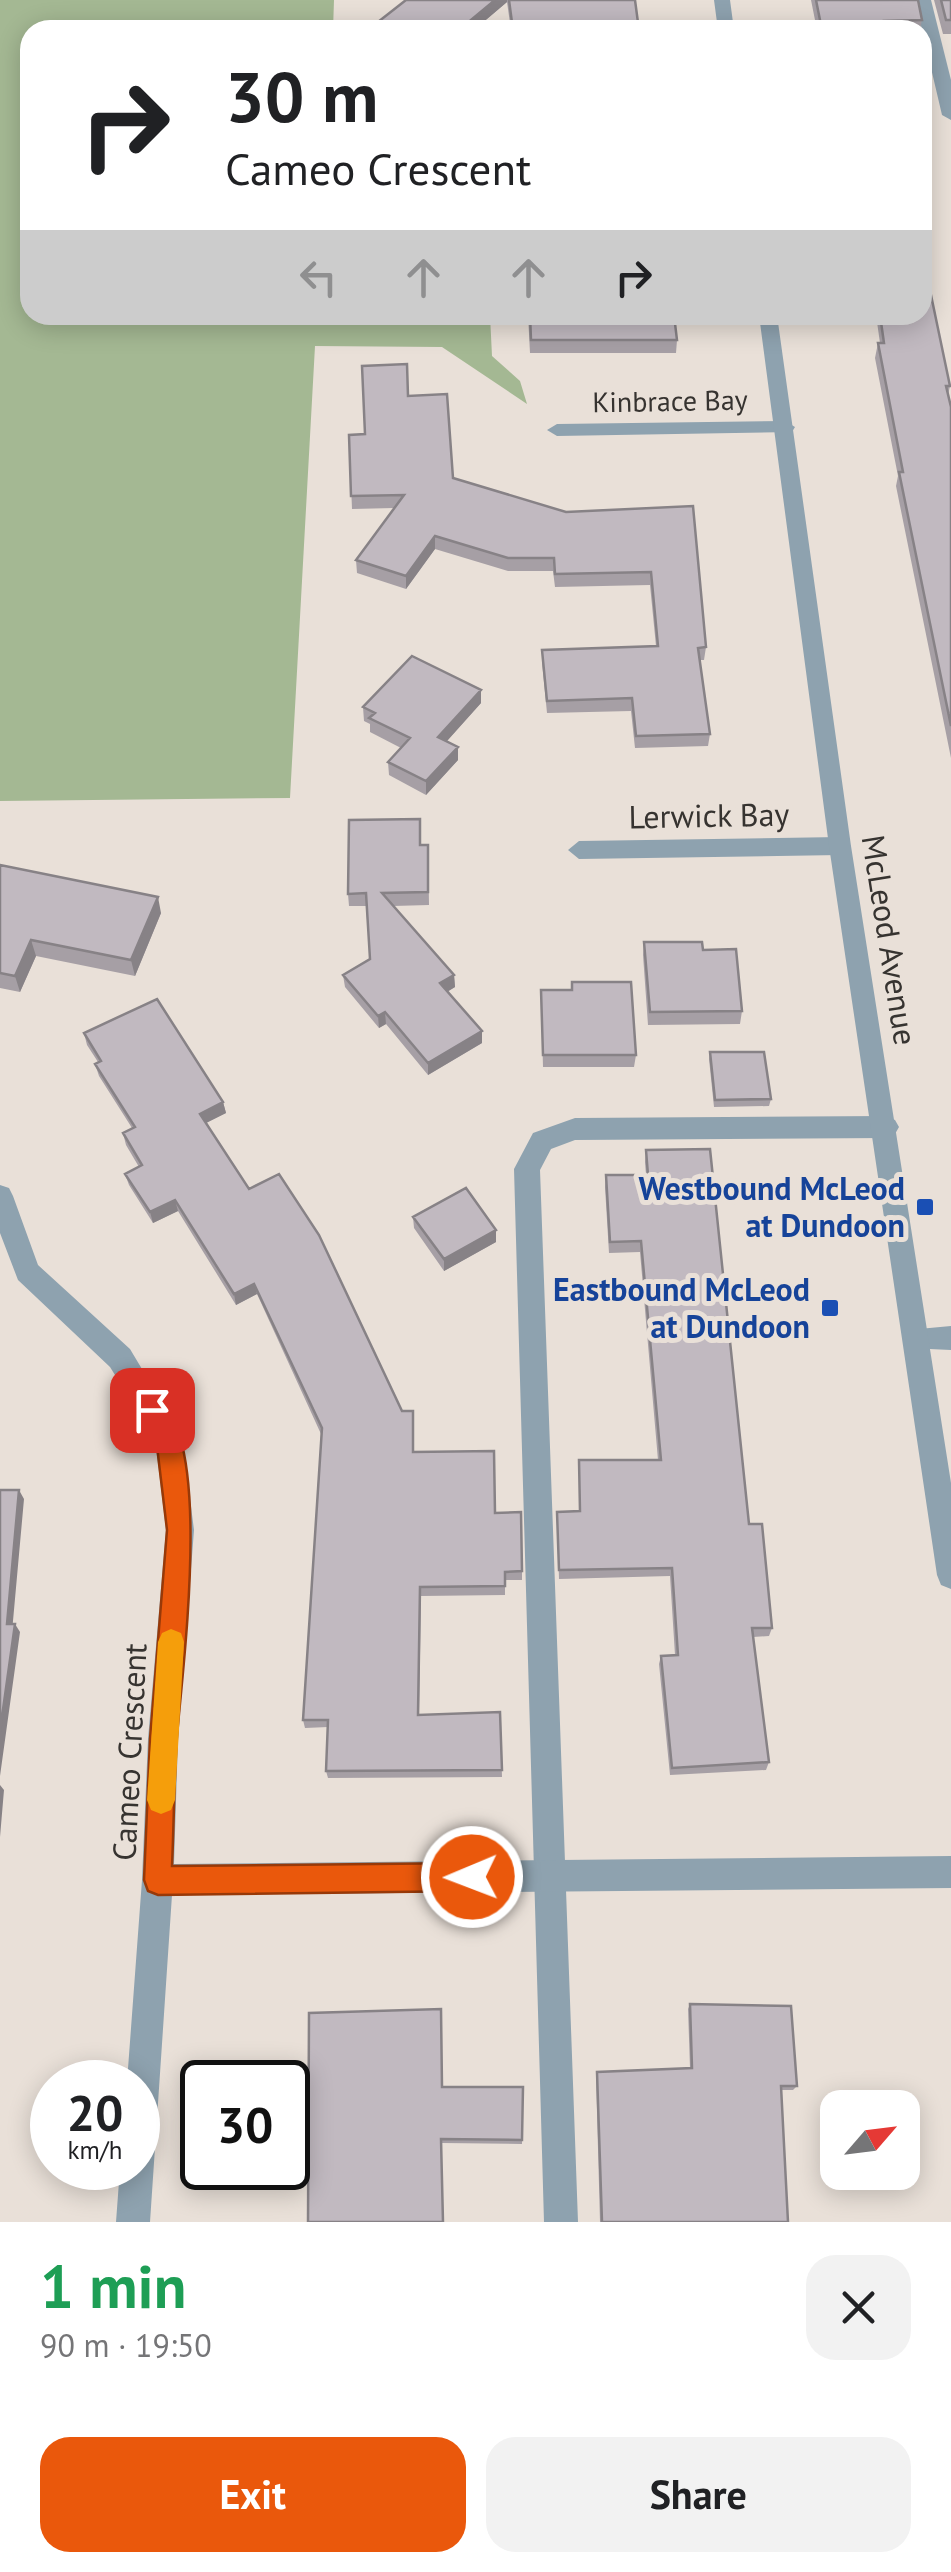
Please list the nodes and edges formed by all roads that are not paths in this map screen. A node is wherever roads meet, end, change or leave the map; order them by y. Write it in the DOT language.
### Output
graph roads {
  1 [pos="932,37"];
  2 [pos="951,115"];
  3 [pos="770,325"];
  4 [pos="785,427"];
  5 [pos="556,430"];
  6 [pos="840,846"];
  7 [pos="579,850"];
  8 [pos="886,1127"];
  9 [pos="0,1196"];
  10 [pos="951,1338"];
  11 [pos="917,1339"];
  12 [pos="951,1575"];
  13 [pos="951,1872"];
  14 [pos="550,1876"];
  15 [pos="158,1880"];
  16 [pos="145,2060"];
  17 [pos="134,2190"];
  18 [pos="132,2222"];
  19 [pos="562,2222"];
  1 -- 2 [label="street"];
  3 -- 4 [label="street, McLeod Avenue"];
  4 -- 5 [label="street, Kinbrace Bay"];
  4 -- 6 [label="street, McLeod Avenue"];
  6 -- 7 [label="street, Lerwick Bay"];
  6 -- 8 [label="street, McLeod Avenue"];
  8 -- 11 [label="street, McLeod Avenue"];
  8 -- 14 [label="street"];
  9 -- 15 [label="street, Cameo Crescent"];
  10 -- 11 [label="street"];
  11 -- 12 [label="street, McLeod Avenue"];
  13 -- 14 [label="street, Cameo Crescent"];
  14 -- 15 [label="street, Cameo Crescent"];
  14 -- 19 [label="street"];
  15 -- 16 [label="street"];
  17 -- 18 [label="street"];
}
